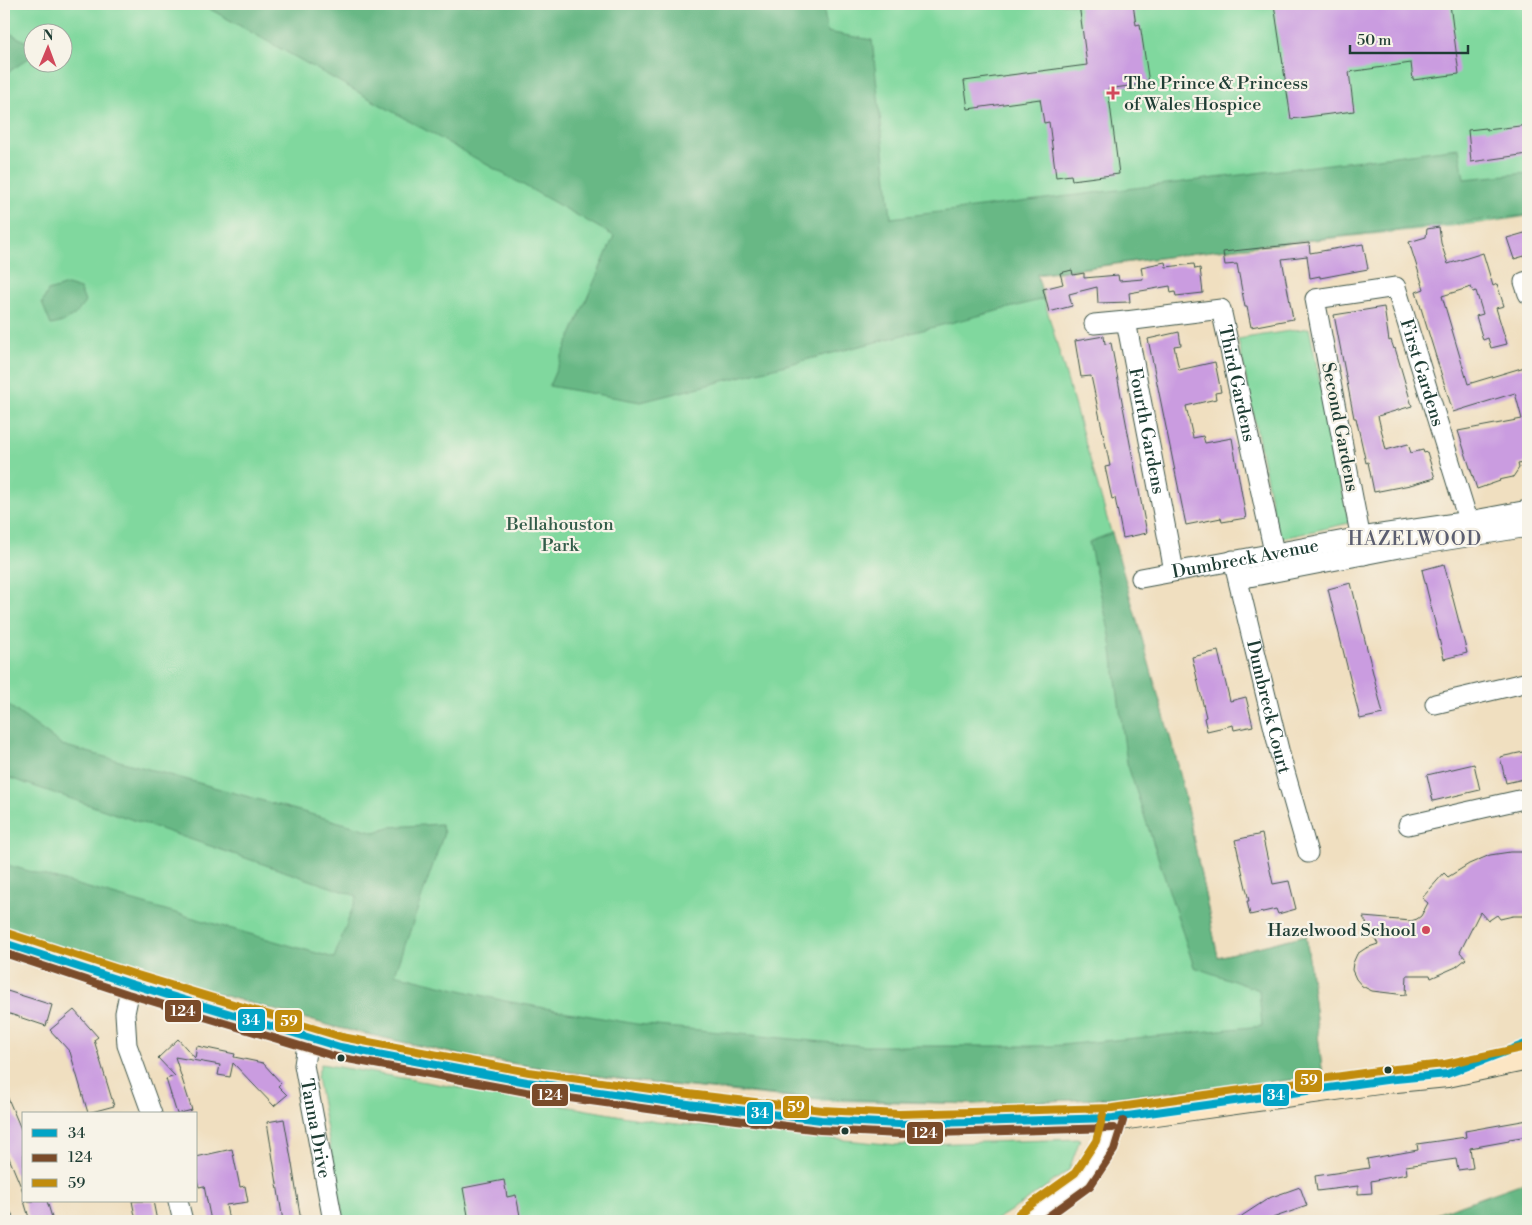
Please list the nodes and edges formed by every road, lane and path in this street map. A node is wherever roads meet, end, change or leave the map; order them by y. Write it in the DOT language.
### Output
graph roads {
  1 [pos="1528,281"];
  2 [pos="1528,294"];
  3 [pos="1315,299"];
  4 [pos="1126,321"];
  5 [pos="1094,324"];
  6 [pos="1528,510"];
  7 [pos="1528,527"];
  8 [pos="1471,529"];
  9 [pos="1363,546"];
  10 [pos="1274,552"];
  11 [pos="1233,560"];
  12 [pos="1174,571"];
  13 [pos="1141,578"];
  14 [pos="1238,579"];
  15 [pos="1528,682"];
  16 [pos="1435,704"];
  17 [pos="1528,798"];
  18 [pos="1408,825"];
  19 [pos="1308,853"];
  20 [pos="4,943"];
  21 [pos="131,984"];
  22 [pos="308,1038"];
  23 [pos="1528,1043"];
  24 [pos="1528,1057"];
  25 [pos="1447,1074"];
  26 [pos="151,1112"];
  27 [pos="1113,1118"];
  28 [pos="178,1202"];
  29 [pos="183,1221"];
  30 [pos="333,1221"];
  31 [pos="1025,1221"];
  1 -- 2 [label="street"];
  3 -- 8 [label="street, First Gardens"];
  3 -- 9 [label="street, Second Gardens"];
  4 -- 5 [label="street"];
  4 -- 10 [label="street, Third Gardens"];
  4 -- 12 [label="street, Fourth Gardens"];
  6 -- 8 [label="street, Dumbreck Avenue"];
  7 -- 8 [label="street, Dumbreck Avenue"];
  8 -- 9 [label="street, Dumbreck Avenue"];
  9 -- 10 [label="street, Dumbreck Avenue"];
  9 -- 14 [label="street, Dumbreck Avenue"];
  10 -- 11 [label="street, Dumbreck Avenue"];
  11 -- 12 [label="street, Dumbreck Avenue"];
  11 -- 14 [label="street, Dumbreck Court"];
  12 -- 13 [label="street, Dumbreck Avenue"];
  14 -- 19 [label="street, Dumbreck Court"];
  15 -- 16 [label="street"];
  17 -- 18 [label="street"];
  20 -- 21 [label="street"];
  21 -- 22 [label="street"];
  21 -- 26 [label="street"];
  22 -- 27 [label="street"];
  22 -- 30 [label="street, Tanna Drive"];
  23 -- 25 [label="street"];
  24 -- 25 [label="street"];
  25 -- 27 [label="street"];
  27 -- 31 [label="street"];
  28 -- 29 [label="street"];
}
